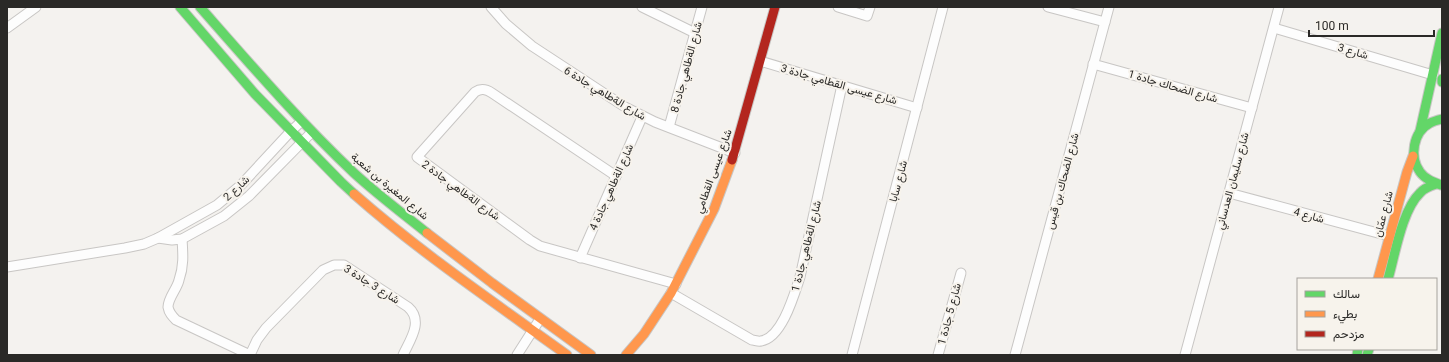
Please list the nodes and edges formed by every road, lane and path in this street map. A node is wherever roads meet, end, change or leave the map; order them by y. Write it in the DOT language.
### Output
graph roads {
  1 [pos="36,7"];
  2 [pos="180,7"];
  3 [pos="200,7"];
  4 [pos="491,7"];
  5 [pos="642,7"];
  6 [pos="702,7"];
  7 [pos="775,7"];
  8 [pos="838,7"];
  9 [pos="870,7"];
  10 [pos="943,7"];
  11 [pos="1048,7"];
  12 [pos="1109,7"];
  13 [pos="1280,7"];
  14 [pos="1105,22"];
  15 [pos="7,28"];
  16 [pos="1274,28"];
  17 [pos="695,33"];
  18 [pos="1442,33"];
  19 [pos="760,61"];
  20 [pos="1093,64"];
  21 [pos="1433,74"];
  22 [pos="842,85"];
  23 [pos="917,108"];
  24 [pos="1252,108"];
  25 [pos="642,116"];
  26 [pos="1442,120"];
  27 [pos="302,122"];
  28 [pos="669,128"];
  29 [pos="291,131"];
  30 [pos="312,132"];
  31 [pos="1420,132"];
  32 [pos="301,142"];
  33 [pos="735,153"];
  34 [pos="1413,156"];
  35 [pos="616,176"];
  36 [pos="1439,184"];
  37 [pos="1229,193"];
  38 [pos="1389,236"];
  39 [pos="158,238"];
  40 [pos="182,239"];
  41 [pos="580,258"];
  42 [pos="7,268"];
  43 [pos="961,273"];
  44 [pos="1378,278"];
  45 [pos="1388,278"];
  46 [pos="676,284"];
  47 [pos="671,293"];
  48 [pos="540,319"];
  49 [pos="533,330"];
  50 [pos="629,354"];
  51 [pos="250,355"];
  52 [pos="403,355"];
  53 [pos="517,355"];
  54 [pos="567,355"];
  55 [pos="591,355"];
  56 [pos="852,355"];
  57 [pos="938,355"];
  58 [pos="1015,355"];
  59 [pos="1185,355"];
  1 -- 15 [label="street"];
  2 -- 29 [label="main road"];
  3 -- 27 [label="main road, شارع المغيرة بن شعبة"];
  4 -- 25 [label="street, شارع الةطاهي جادة 6"];
  5 -- 17 [label="street"];
  6 -- 17 [label="street, شارع الةطاهي جادة 8"];
  7 -- 19 [label="main road, شارع عيسى القطامي"];
  8 -- 9 [label="street"];
  10 -- 23 [label="street, شارع سابا"];
  11 -- 14 [label="street"];
  12 -- 14 [label="street, شارع الضحاك بن قيس"];
  13 -- 16 [label="street, شارع سليمان العدساني"];
  14 -- 20 [label="street, شارع الضحاك بن قيس"];
  16 -- 21 [label="street, شارع 3"];
  16 -- 24 [label="street, شارع سليمان العدساني"];
  17 -- 28 [label="street, شارع الةطاهي جادة 8"];
  18 -- 21 [label="main road"];
  19 -- 22 [label="street, شارع عيسى القطامي جادة 3"];
  19 -- 33 [label="main road, شارع عيسى القطامي"];
  20 -- 24 [label="street, شارع الضحاك جادة 1"];
  20 -- 58 [label="street, شارع الضحاك بن قيس"];
  21 -- 31 [label="main road"];
  22 -- 23 [label="street, شارع عيسى القطامي جادة 3"];
  22 -- 47 [label="street, شارع الةطاهي جادة 1"];
  23 -- 56 [label="street, شارع سابا"];
  24 -- 37 [label="street, شارع سليمان العدساني"];
  25 -- 28 [label="street, شارع الةطاهي جادة 6"];
  25 -- 35 [label="street, شارع الةطاهي جادة 4"];
  26 -- 31 [label="main road"];
  27 -- 29 [label="street, شارع 2"];
  27 -- 30 [label="main road, شارع المغيرة بن شعبة"];
  28 -- 33 [label="street, شارع الةطاهي جادة 6"];
  29 -- 32 [label="main road"];
  29 -- 39 [label="street, شارع 2"];
  30 -- 32 [label="street, شارع 2"];
  30 -- 48 [label="main road, شارع المغيرة بن شعبة"];
  31 -- 34 [label="main road, شارع عمّان"];
  32 -- 40 [label="street, شارع 2"];
  32 -- 49 [label="main road"];
  33 -- 46 [label="main road, شارع عيسى القطامي"];
  34 -- 36 [label="main road"];
  34 -- 38 [label="main road, شارع عمّان"];
  35 -- 41 [label="street, شارع الةطاهي جادة 4"];
  35 -- 41 [label="street, شارع الةطاهي جادة 2"];
  36 -- 45 [label="main road, شارع عمّان"];
  37 -- 38 [label="street, شارع 4"];
  37 -- 59 [label="street, شارع سليمان العدساني"];
  38 -- 44 [label="main road, شارع عمّان"];
  39 -- 40 [label="street, شارع 2"];
  39 -- 42 [label="street, شارع 2"];
  40 -- 51 [label="street"];
  41 -- 46 [label="street, شارع الةطاهي جادة 2"];
  43 -- 57 [label="street, شارع 5 جادة 1"];
  46 -- 47 [label="main road, شارع عيسى القطامي"];
  47 -- 50 [label="main road, شارع عيسى القطامي"];
  48 -- 49 [label="street"];
  48 -- 55 [label="main road, شارع المغيرة بن شعبة"];
  49 -- 53 [label="street"];
  49 -- 54 [label="main road"];
  51 -- 52 [label="street, شارع 3 جادة 3"];
}
